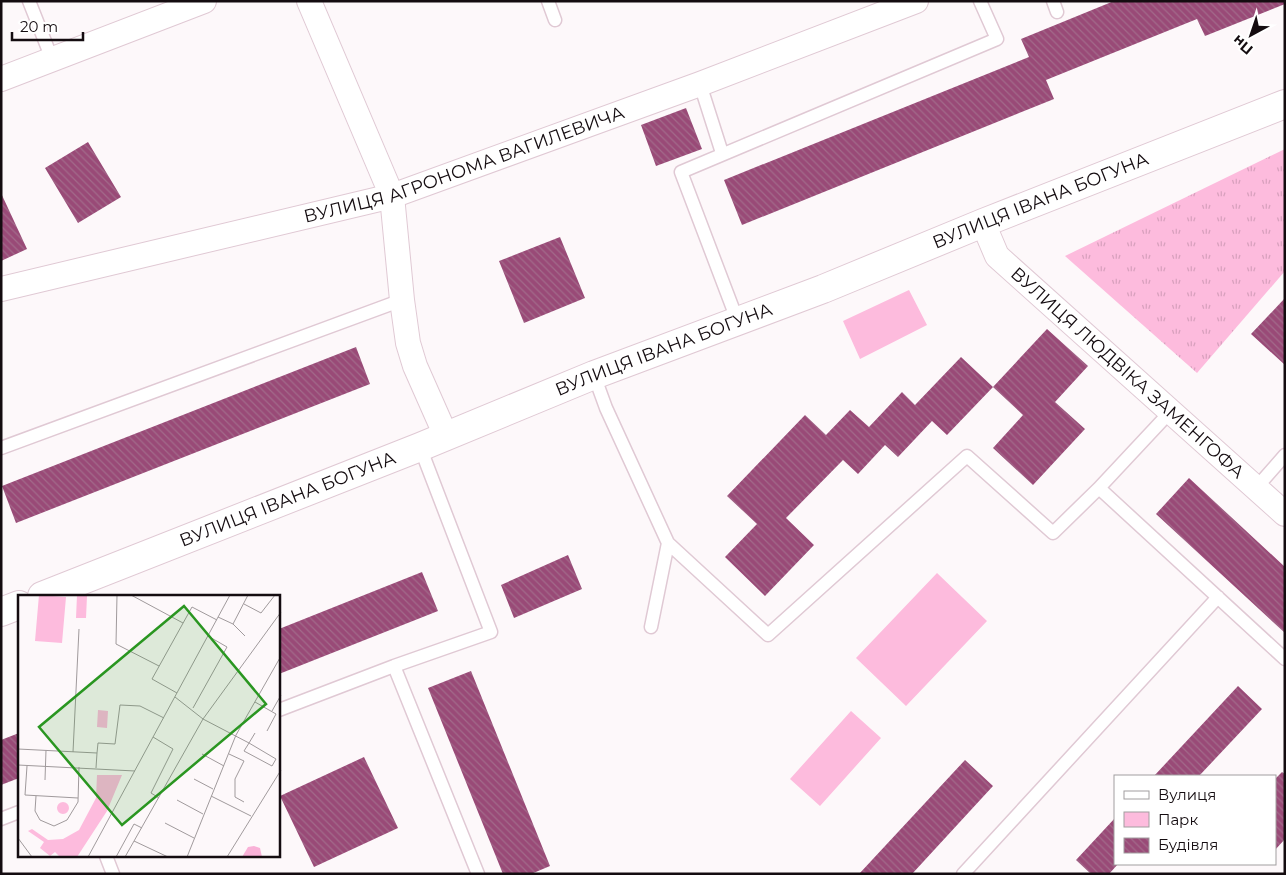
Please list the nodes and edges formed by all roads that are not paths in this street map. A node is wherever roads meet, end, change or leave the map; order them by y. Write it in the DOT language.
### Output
graph roads {
  1 [pos="29,1"];
  2 [pos="204,1"];
  3 [pos="310,1"];
  4 [pos="548,1"];
  5 [pos="916,1"];
  6 [pos="980,1"];
  7 [pos="555,20"];
  8 [pos="52,59"];
  9 [pos="1,79"];
  10 [pos="700,84"];
  11 [pos="1285,104"];
  12 [pos="722,153"];
  13 [pos="392,196"];
  14 [pos="983,223"];
  15 [pos="1,290"];
  16 [pos="402,300"];
  17 [pos="738,322"];
  18 [pos="594,375"];
  19 [pos="1170,411"];
  20 [pos="446,436"];
  21 [pos="420,447"];
  22 [pos="1,448"];
  23 [pos="1285,455"];
  24 [pos="1099,488"];
  25 [pos="1256,488"];
  26 [pos="1285,514"];
  27 [pos="668,543"];
  28 [pos="45,595"];
  29 [pos="1218,597"];
  30 [pos="651,627"];
  31 [pos="1285,659"];
  32 [pos="394,666"];
  33 [pos="280,710"];
  34 [pos="18,812"];
  35 [pos="1,819"];
  36 [pos="107,858"];
  37 [pos="113,874"];
  38 [pos="478,874"];
  39 [pos="963,874"];
  1 -- 8 [label="lane"];
  2 -- 8 [label="street"];
  3 -- 13 [label="street"];
  4 -- 7 [label="lane"];
  5 -- 10 [label="street, ВУЛИЦЯ АГРОНОМА ВАГИЛЕВИЧА"];
  6 -- 12 [label="lane"];
  8 -- 9 [label="street"];
  10 -- 12 [label="lane"];
  10 -- 13 [label="street, ВУЛИЦЯ АГРОНОМА ВАГИЛЕВИЧА"];
  11 -- 14 [label="street, ВУЛИЦЯ ІВАНА БОГУНА"];
  12 -- 17 [label="lane"];
  13 -- 15 [label="street, ВУЛИЦЯ АГРОНОМА ВАГИЛЕВИЧА"];
  13 -- 16 [label="street"];
  14 -- 17 [label="street, ВУЛИЦЯ ІВАНА БОГУНА"];
  14 -- 19 [label="street, ВУЛИЦЯ ЛЮДВІКА ЗАМЕНГОФА"];
  16 -- 20 [label="street"];
  16 -- 22 [label="lane"];
  17 -- 18 [label="street, ВУЛИЦЯ ІВАНА БОГУНА"];
  18 -- 20 [label="street, ВУЛИЦЯ ІВАНА БОГУНА"];
  18 -- 27 [label="lane"];
  19 -- 24 [label="lane"];
  19 -- 25 [label="street, ВУЛИЦЯ ЛЮДВІКА ЗАМЕНГОФА"];
  20 -- 21 [label="street, ВУЛИЦЯ ІВАНА БОГУНА"];
  21 -- 28 [label="street, ВУЛИЦЯ ІВАНА БОГУНА"];
  21 -- 32 [label="lane"];
  23 -- 25 [label="lane"];
  24 -- 27 [label="lane"];
  24 -- 29 [label="lane"];
  25 -- 26 [label="street, ВУЛИЦЯ ЛЮДВІКА ЗАМЕНГОФА"];
  27 -- 30 [label="lane"];
  29 -- 31 [label="lane"];
  29 -- 39 [label="lane"];
  32 -- 33 [label="lane"];
  32 -- 38 [label="lane"];
  34 -- 35 [label="lane"];
  36 -- 37 [label="lane"];
}
